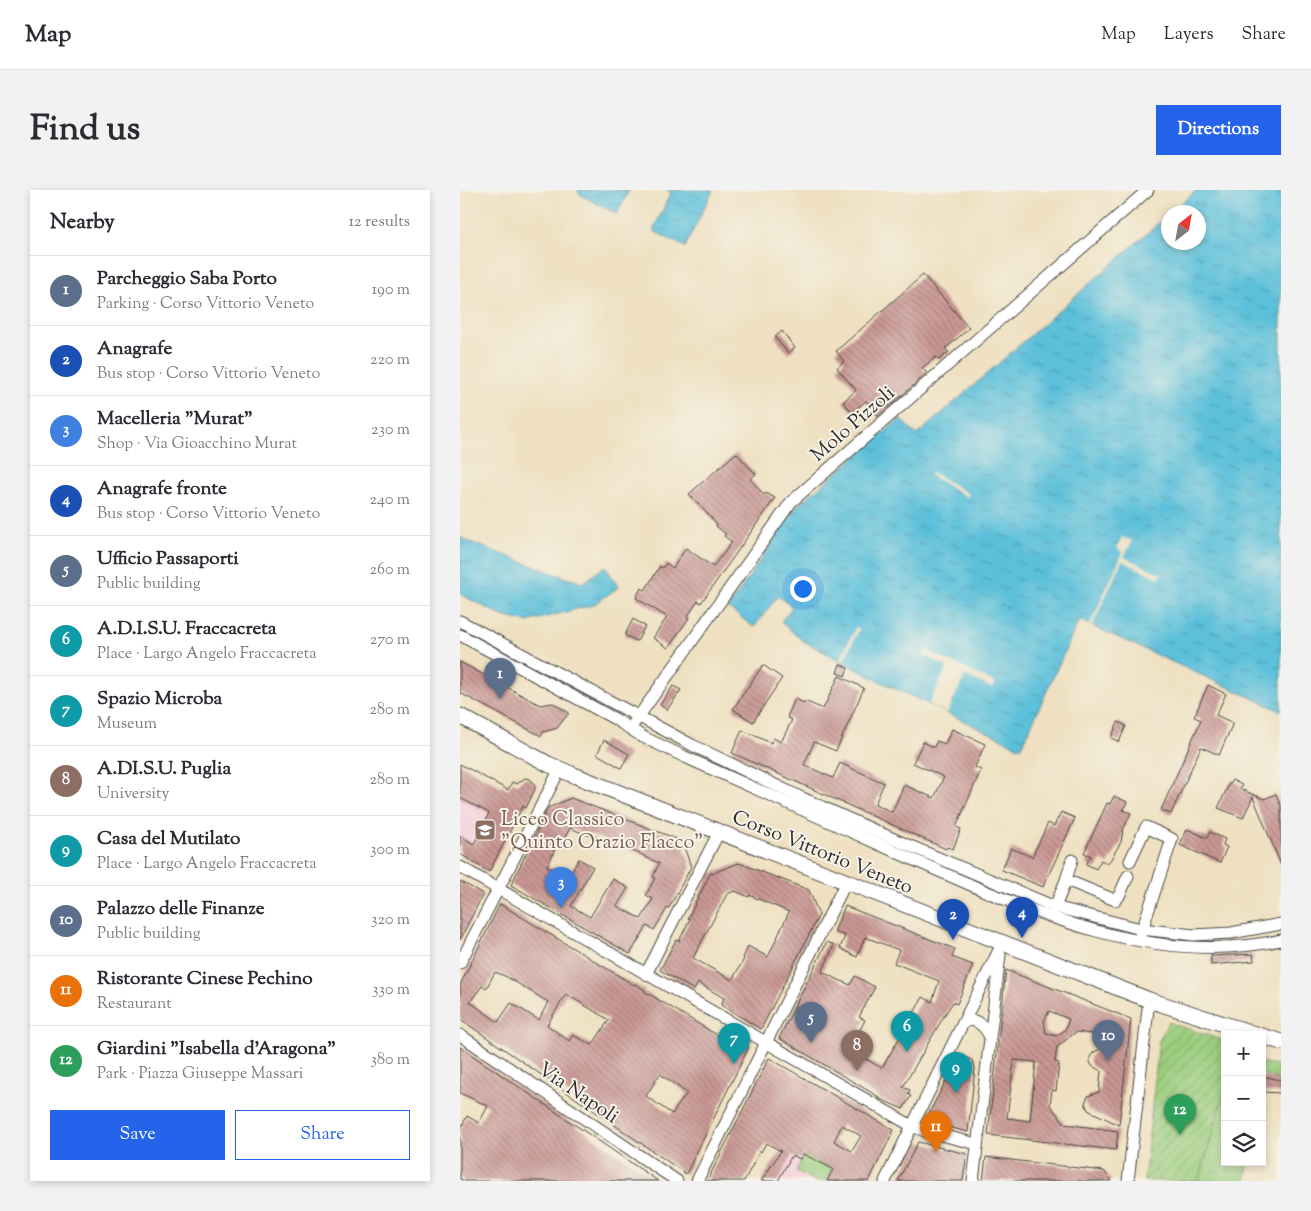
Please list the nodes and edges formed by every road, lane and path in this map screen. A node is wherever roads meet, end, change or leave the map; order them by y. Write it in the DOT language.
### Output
graph roads {
  1 [pos="1148,190"];
  2 [pos="460,621"];
  3 [pos="460,635"];
  4 [pos="460,716"];
  5 [pos="638,718"];
  6 [pos="630,729"];
  7 [pos="560,769"];
  8 [pos="719,832"];
  9 [pos="1072,860"];
  10 [pos="1130,861"];
  11 [pos="460,867"];
  12 [pos="1128,876"];
  13 [pos="1066,880"];
  14 [pos="846,882"];
  15 [pos="497,889"];
  16 [pos="1055,907"];
  17 [pos="1281,924"];
  18 [pos="1140,935"];
  19 [pos="1281,940"];
  20 [pos="1002,944"];
  21 [pos="460,963"];
  22 [pos="646,974"];
  23 [pos="1149,1000"];
  24 [pos="963,1023"];
  25 [pos="1246,1031"];
  26 [pos="460,1035"];
  27 [pos="989,1035"];
  28 [pos="1266,1037"];
  29 [pos="766,1042"];
  30 [pos="1281,1042"];
  31 [pos="912,1126"];
  32 [pos="977,1144"];
  33 [pos="677,1181"];
  34 [pos="697,1181"];
  35 [pos="885,1181"];
  36 [pos="973,1181"];
  37 [pos="1128,1181"];
  1 -- 5 [label="street, Molo Pizzoli"];
  2 -- 5 [label="street"];
  3 -- 6 [label="street"];
  4 -- 7 [label="main road, Corso Vittorio Veneto"];
  5 -- 6 [label="street, Molo Pizzoli"];
  5 -- 16 [label="street"];
  6 -- 18 [label="street"];
  7 -- 8 [label="main road, Corso Vittorio Veneto"];
  7 -- 15 [label="street"];
  8 -- 14 [label="main road, Corso Vittorio Veneto"];
  8 -- 22 [label="street"];
  9 -- 13 [label="street"];
  10 -- 18 [label="street"];
  11 -- 15 [label="street"];
  12 -- 13 [label="street"];
  13 -- 16 [label="street"];
  14 -- 20 [label="main road, Corso Vittorio Veneto"];
  14 -- 29 [label="street"];
  15 -- 21 [label="street"];
  15 -- 22 [label="street"];
  16 -- 18 [label="street"];
  17 -- 18 [label="street"];
  18 -- 19 [label="street"];
  20 -- 23 [label="main road, Corso Vittorio Veneto"];
  20 -- 24 [label="street"];
  20 -- 27 [label="street"];
  22 -- 29 [label="street"];
  23 -- 25 [label="main road, Corso Vittorio Veneto"];
  23 -- 37 [label="street"];
  24 -- 27 [label="street"];
  24 -- 31 [label="street"];
  26 -- 33 [label="street, Via Napoli"];
  27 -- 32 [label="street"];
  28 -- 30 [label="main road"];
  29 -- 31 [label="street"];
  29 -- 34 [label="street"];
  31 -- 32 [label="street"];
  31 -- 35 [label="street"];
  32 -- 36 [label="street"];
}
